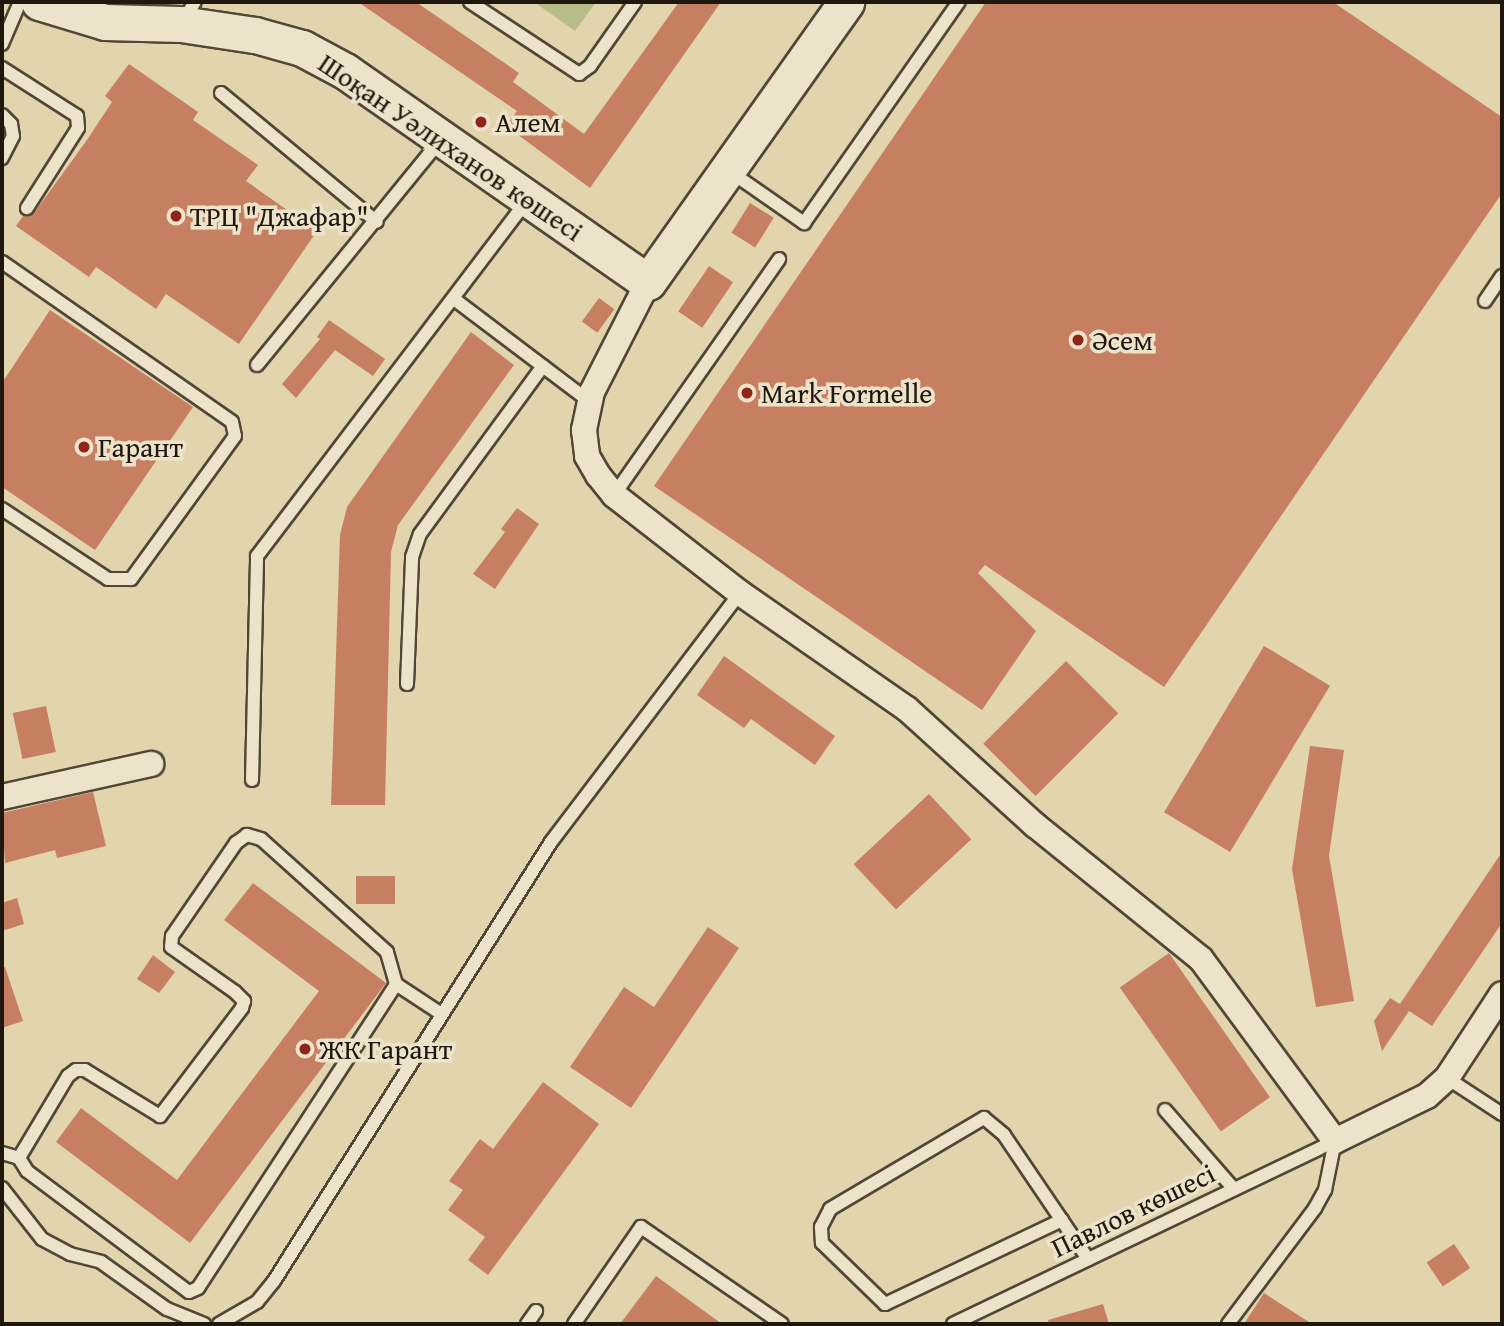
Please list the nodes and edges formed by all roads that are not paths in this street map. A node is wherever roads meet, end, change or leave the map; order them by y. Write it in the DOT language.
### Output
graph roads {
  1 [pos="20,2"];
  2 [pos="39,2"];
  3 [pos="470,2"];
  4 [pos="635,2"];
  5 [pos="846,2"];
  6 [pos="959,2"];
  7 [pos="188,13"];
  8 [pos="2,44"];
  9 [pos="2,68"];
  10 [pos="221,93"];
  11 [pos="2,115"];
  12 [pos="442,138"];
  13 [pos="2,158"];
  14 [pos="727,170"];
  15 [pos="529,198"];
  16 [pos="27,208"];
  17 [pos="377,222"];
  18 [pos="779,259"];
  19 [pos="5,264"];
  20 [pos="1502,276"];
  21 [pos="2,278"];
  22 [pos="648,282"];
  23 [pos="454,299"];
  24 [pos="1485,301"];
  25 [pos="257,365"];
  26 [pos="543,366"];
  27 [pos="590,402"];
  28 [pos="614,495"];
  29 [pos="2,509"];
  30 [pos="740,593"];
  31 [pos="407,684"];
  32 [pos="151,764"];
  33 [pos="252,780"];
  34 [pos="2,797"];
  35 [pos="396,984"];
  36 [pos="1502,994"];
  37 [pos="440,1013"];
  38 [pos="1447,1079"];
  39 [pos="1165,1110"];
  40 [pos="1502,1114"];
  41 [pos="1335,1141"];
  42 [pos="2,1153"];
  43 [pos="19,1158"];
  44 [pos="2,1188"];
  45 [pos="1234,1189"];
  46 [pos="1062,1220"];
  47 [pos="1088,1259"];
  48 [pos="536,1311"];
  49 [pos="205,1324"];
  50 [pos="219,1324"];
  51 [pos="527,1324"];
  52 [pos="574,1324"];
  53 [pos="782,1324"];
  54 [pos="953,1324"];
  55 [pos="1228,1324"];
  1 -- 8 [label="lane"];
  2 -- 7 [label="street, Шоқан Уәлиханов көшесі"];
  3 -- 4 [label="lane"];
  5 -- 14 [label="street"];
  6 -- 14 [label="lane"];
  7 -- 12 [label="street, Шоқан Уәлиханов көшесі"];
  9 -- 16 [label="lane"];
  10 -- 17 [label="lane"];
  11 -- 13 [label="lane"];
  12 -- 15 [label="street, Шоқан Уәлиханов көшесі"];
  12 -- 17 [label="lane"];
  14 -- 22 [label="street"];
  15 -- 22 [label="street, Шоқан Уәлиханов көшесі"];
  15 -- 23 [label="lane"];
  17 -- 25 [label="lane"];
  18 -- 28 [label="lane"];
  19 -- 21 [label="lane"];
  19 -- 29 [label="lane"];
  20 -- 24 [label="lane"];
  22 -- 27 [label="street"];
  23 -- 26 [label="lane"];
  23 -- 33 [label="lane"];
  26 -- 27 [label="lane"];
  26 -- 31 [label="lane"];
  27 -- 28 [label="street"];
  28 -- 30 [label="street"];
  30 -- 37 [label="lane"];
  30 -- 41 [label="street"];
  32 -- 34 [label="street"];
  35 -- 37 [label="lane"];
  35 -- 43 [label="lane"];
  35 -- 43 [label="lane"];
  36 -- 38 [label="street"];
  37 -- 50 [label="lane"];
  38 -- 40 [label="lane"];
  38 -- 41 [label="street"];
  39 -- 45 [label="lane"];
  41 -- 45 [label="lane, Павлов көшесі"];
  41 -- 55 [label="lane"];
  42 -- 43 [label="lane"];
  44 -- 49 [label="lane"];
  45 -- 47 [label="lane, Павлов көшесі"];
  46 -- 46 [label="lane"];
  46 -- 47 [label="lane"];
  47 -- 54 [label="lane, Павлов көшесі"];
  48 -- 51 [label="lane"];
  52 -- 53 [label="lane"];
}
